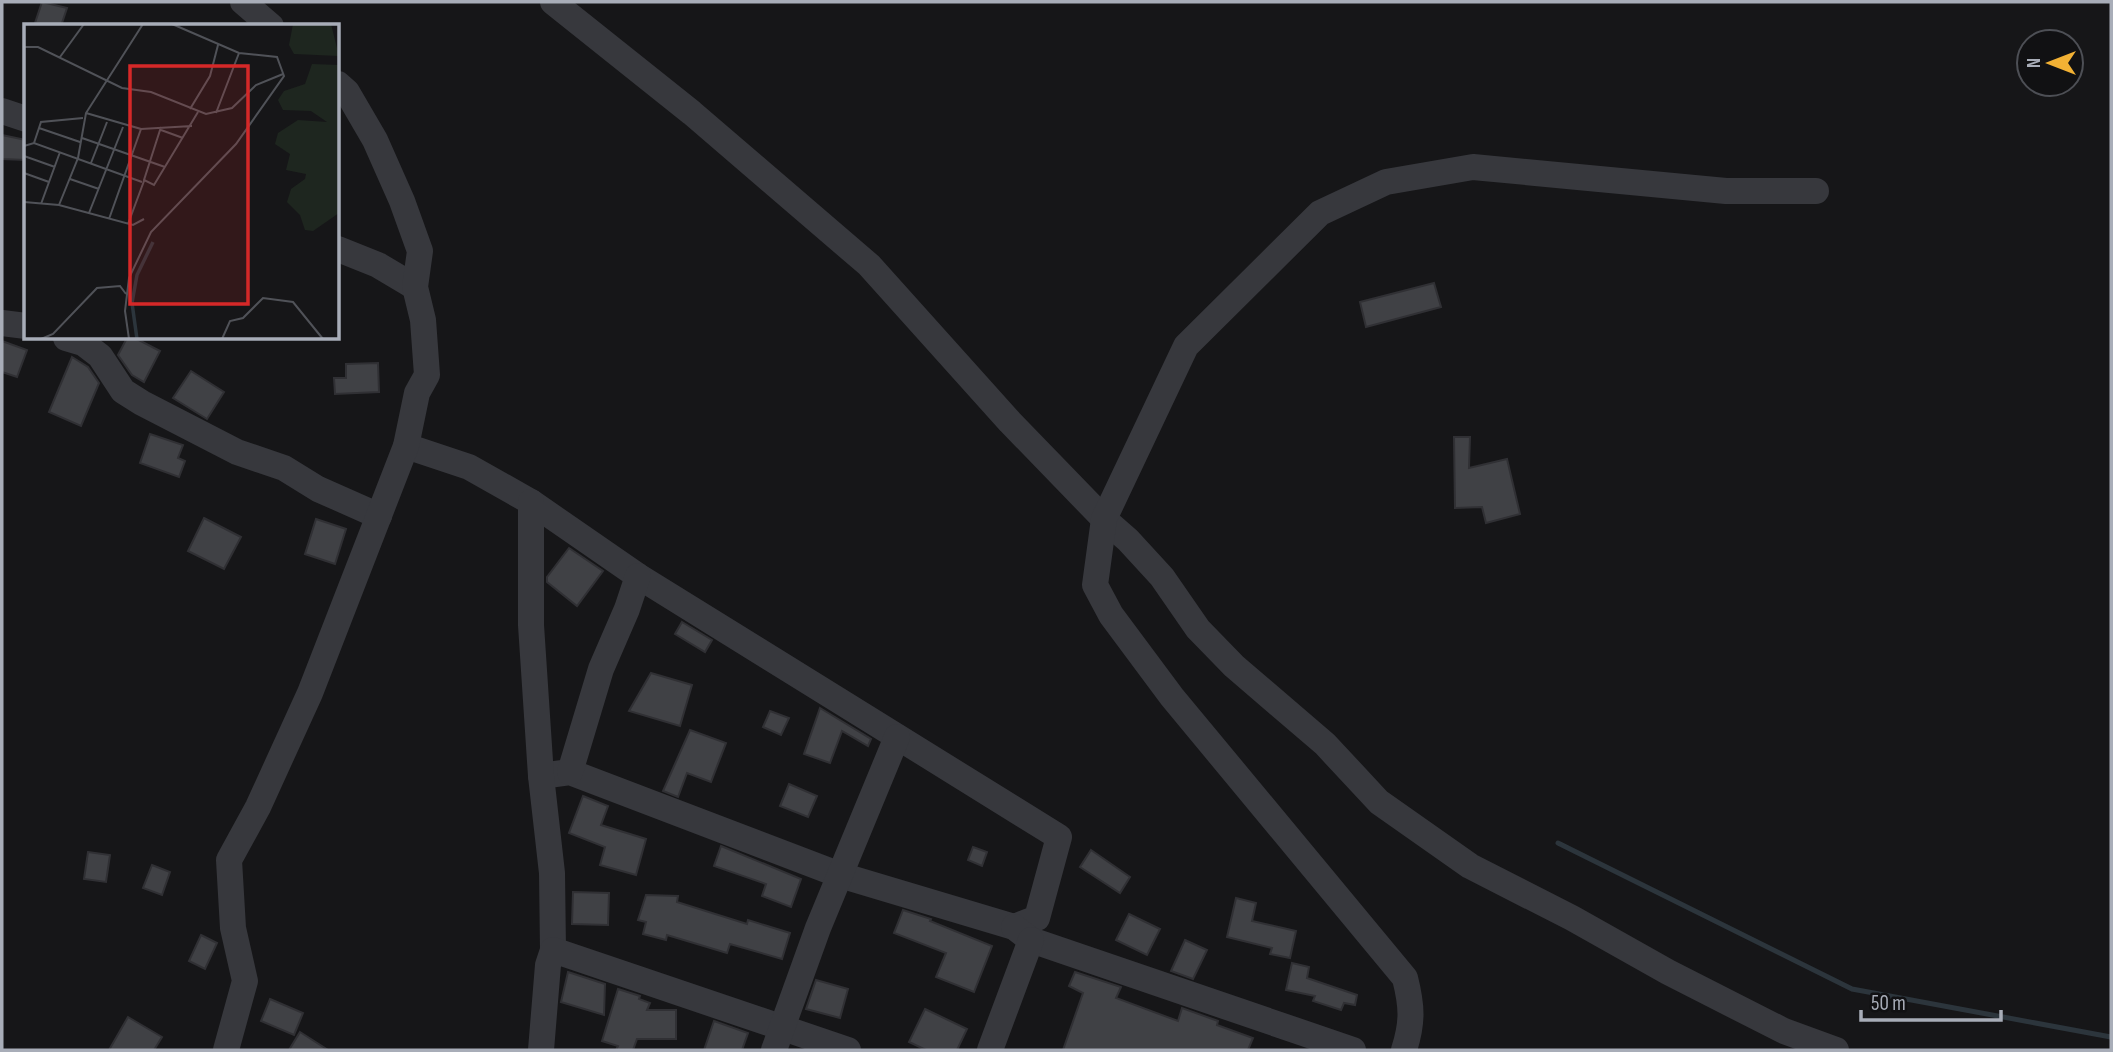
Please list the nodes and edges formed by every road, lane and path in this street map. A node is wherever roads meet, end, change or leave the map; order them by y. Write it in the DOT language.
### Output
graph roads {
  1 [pos="243,2"];
  2 [pos="553,2"];
  3 [pos="269,24"];
  4 [pos="340,86"];
  5 [pos="2,111"];
  6 [pos="24,118"];
  7 [pos="1816,191"];
  8 [pos="340,250"];
  9 [pos="415,286"];
  10 [pos="2,323"];
  11 [pos="24,326"];
  12 [pos="73,340"];
  13 [pos="406,446"];
  14 [pos="531,502"];
  15 [pos="379,516"];
  16 [pos="1104,519"];
  17 [pos="638,576"];
  18 [pos="897,737"];
  19 [pos="570,772"];
  20 [pos="541,776"];
  21 [pos="839,875"];
  22 [pos="1023,934"];
  23 [pos="553,950"];
  24 [pos="778,1038"];
  25 [pos="226,1050"];
  26 [pos="541,1050"];
  27 [pos="848,1050"];
  28 [pos="990,1050"];
  29 [pos="1353,1050"];
  30 [pos="1404,1050"];
  31 [pos="1836,1050"];
  1 -- 3 [label="street"];
  2 -- 16 [label="street"];
  4 -- 9 [label="street"];
  5 -- 6 [label="street"];
  7 -- 16 [label="street"];
  8 -- 9 [label="street"];
  9 -- 13 [label="street"];
  10 -- 11 [label="street"];
  12 -- 15 [label="street"];
  13 -- 14 [label="street"];
  13 -- 15 [label="street"];
  14 -- 17 [label="street"];
  14 -- 20 [label="street"];
  15 -- 25 [label="street"];
  16 -- 30 [label="street"];
  16 -- 31 [label="street"];
  17 -- 18 [label="street"];
  17 -- 19 [label="street"];
  18 -- 21 [label="street"];
  18 -- 22 [label="street"];
  19 -- 20 [label="street"];
  19 -- 21 [label="street"];
  20 -- 23 [label="street"];
  21 -- 22 [label="street"];
  21 -- 24 [label="street"];
  22 -- 28 [label="street"];
  22 -- 29 [label="street"];
  23 -- 24 [label="street"];
  23 -- 26 [label="street"];
  24 -- 27 [label="street"];
}
